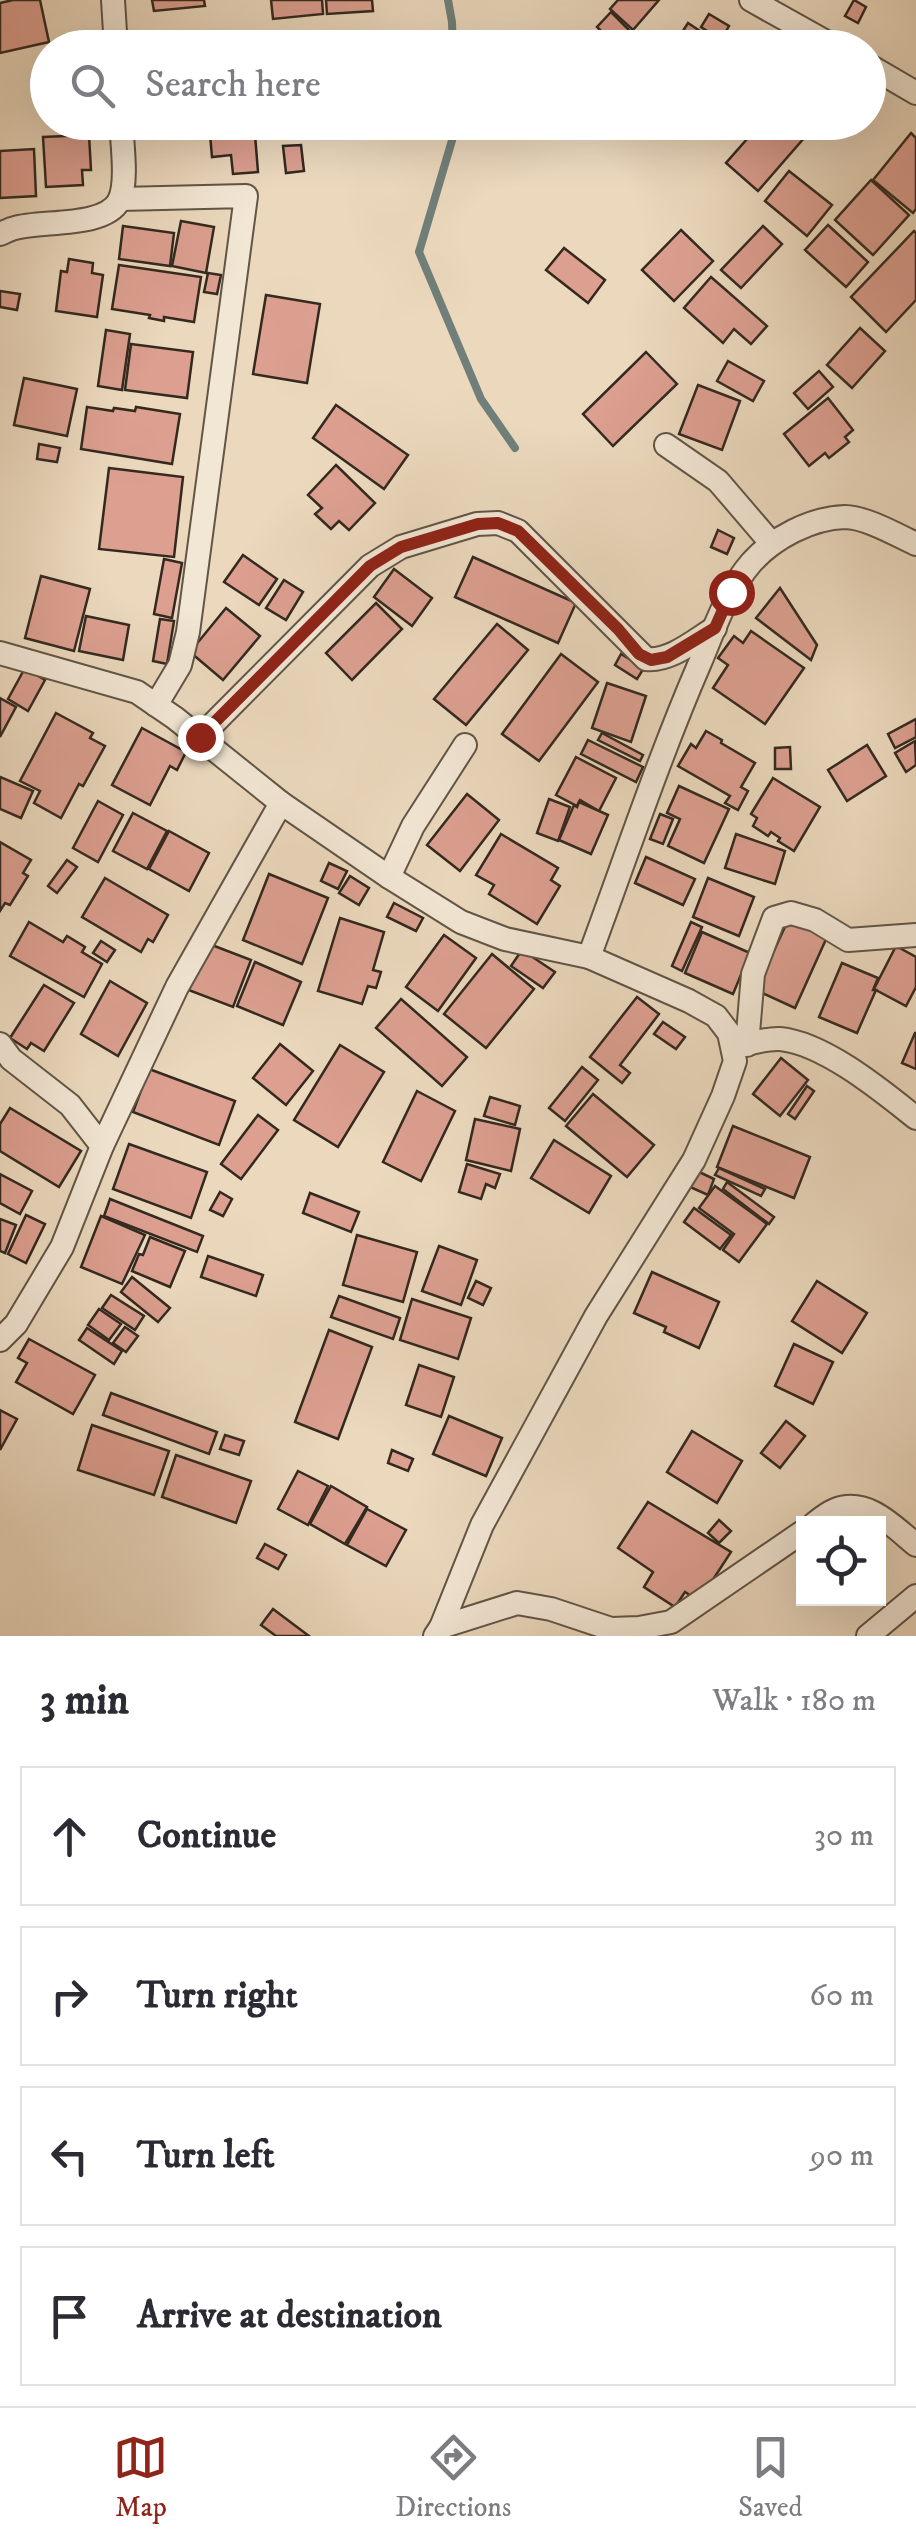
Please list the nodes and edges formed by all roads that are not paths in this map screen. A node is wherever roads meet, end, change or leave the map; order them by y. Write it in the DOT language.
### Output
graph roads {
  1 [pos="113,0"];
  2 [pos="751,0"];
  3 [pos="790,10"];
  4 [pos="115,30"];
  5 [pos="815,30"];
  6 [pos="886,76"];
  7 [pos="916,93"];
  8 [pos="122,140"];
  9 [pos="120,199"];
  10 [pos="0,234"];
  11 [pos="666,445"];
  12 [pos="772,544"];
  13 [pos="916,544"];
  14 [pos="715,628"];
  15 [pos="0,653"];
  16 [pos="156,705"];
  17 [pos="200,737"];
  18 [pos="465,745"];
  19 [pos="281,802"];
  20 [pos="388,877"];
  21 [pos="916,935"];
  22 [pos="589,957"];
  23 [pos="0,1044"];
  24 [pos="740,1046"];
  25 [pos="916,1118"];
  26 [pos="102,1146"];
  27 [pos="0,1340"];
  28 [pos="826,1516"];
  29 [pos="880,1516"];
  30 [pos="886,1521"];
  31 [pos="796,1536"];
  32 [pos="916,1545"];
  33 [pos="916,1596"];
  34 [pos="438,1631"];
  35 [pos="868,1636"];
  1 -- 4 [label="street"];
  2 -- 3 [label="street"];
  3 -- 5 [label="street"];
  6 -- 7 [label="street"];
  8 -- 9 [label="street"];
  9 -- 10 [label="street"];
  9 -- 16 [label="street"];
  11 -- 12 [label="street"];
  12 -- 13 [label="street"];
  12 -- 14 [label="street"];
  14 -- 17 [label="street"];
  14 -- 22 [label="street"];
  15 -- 16 [label="street"];
  16 -- 17 [label="street"];
  17 -- 19 [label="street"];
  18 -- 20 [label="street"];
  19 -- 20 [label="street"];
  19 -- 26 [label="street"];
  20 -- 22 [label="street"];
  21 -- 24 [label="street"];
  22 -- 24 [label="street"];
  23 -- 26 [label="street"];
  24 -- 25 [label="street"];
  24 -- 34 [label="street"];
  26 -- 27 [label="street"];
  28 -- 29 [label="street"];
  30 -- 32 [label="street"];
  31 -- 34 [label="street"];
  33 -- 35 [label="street"];
}
